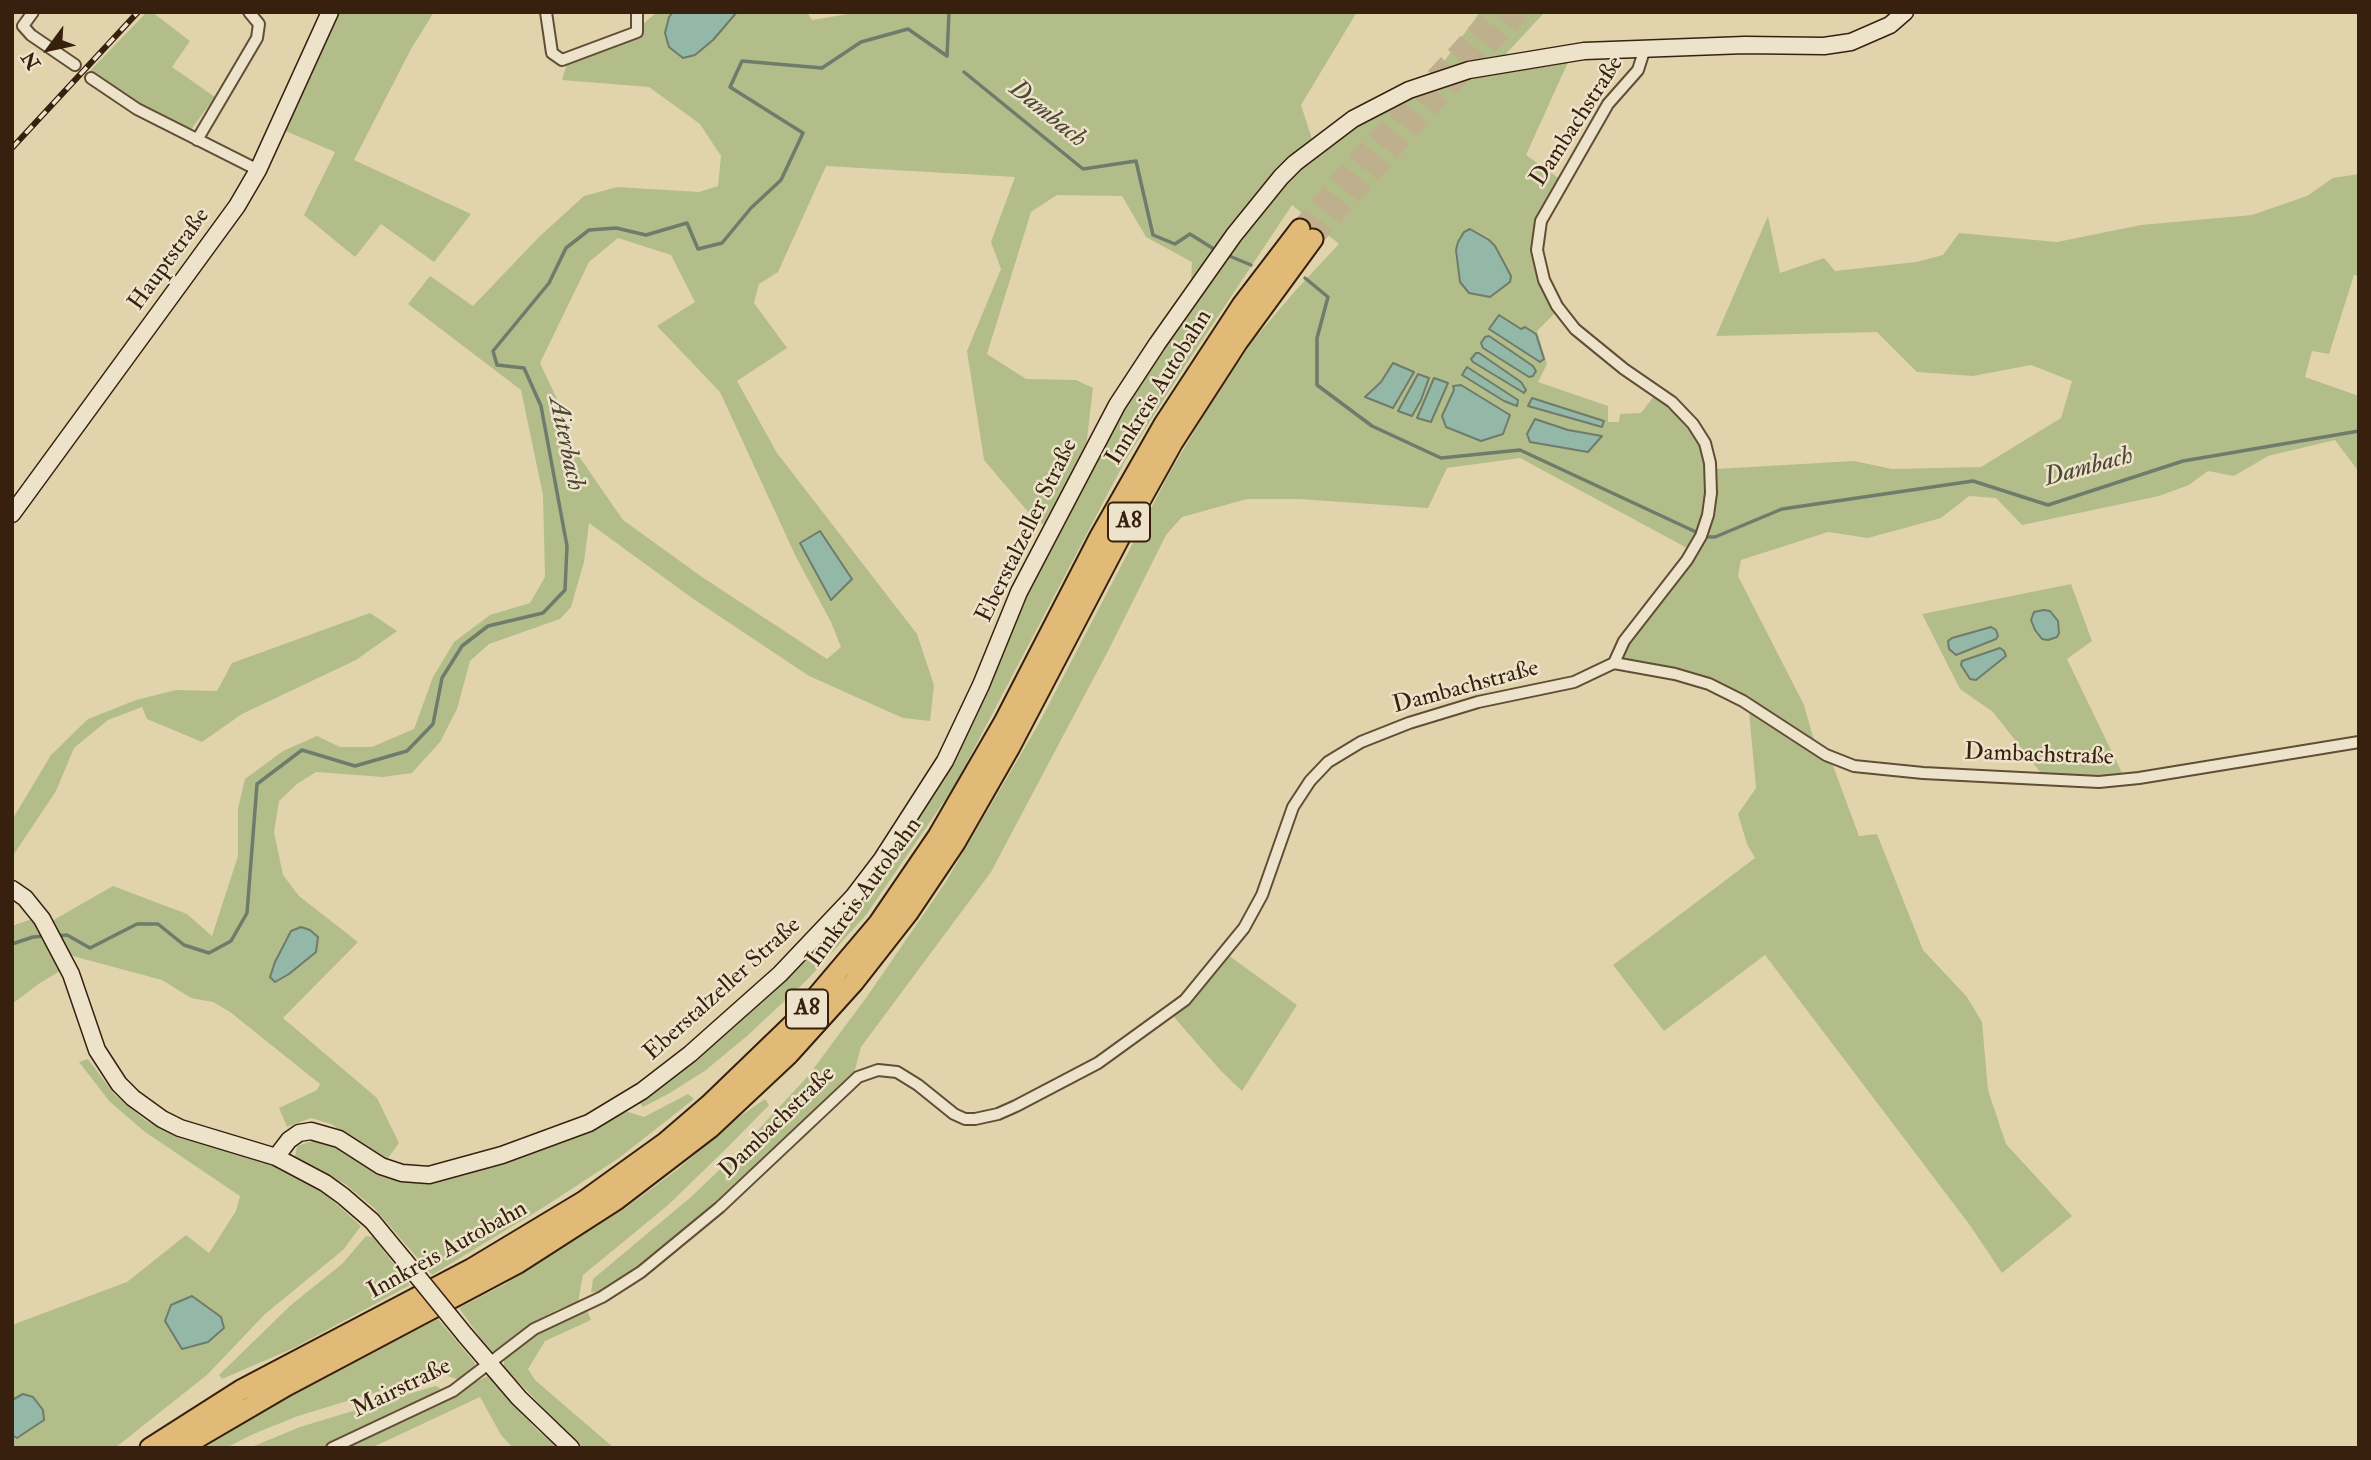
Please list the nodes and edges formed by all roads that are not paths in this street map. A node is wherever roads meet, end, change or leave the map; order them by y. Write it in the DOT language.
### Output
graph roads {
  1 [pos="33,12"];
  2 [pos="249,12"];
  3 [pos="330,12"];
  4 [pos="546,12"];
  5 [pos="637,12"];
  6 [pos="1905,12"];
  7 [pos="23,26"];
  8 [pos="12,34"];
  9 [pos="1645,48"];
  10 [pos="75,65"];
  11 [pos="91,78"];
  12 [pos="197,140"];
  13 [pos="258,170"];
  14 [pos="12,514"];
  15 [pos="1614,663"];
  16 [pos="2359,742"];
  17 [pos="12,889"];
  18 [pos="276,1157"];
  19 [pos="489,1364"];
  20 [pos="149,1448"];
  21 [pos="180,1448"];
  22 [pos="332,1448"];
  23 [pos="570,1448"];
  1 -- 7 [label="street"];
  2 -- 12 [label="street"];
  3 -- 13 [label="street, Hauptstraße"];
  4 -- 5 [label="street"];
  6 -- 9 [label="street, Eberstalzeller Straße"];
  7 -- 8 [label="street"];
  7 -- 10 [label="street"];
  9 -- 15 [label="street, Dambachstraße"];
  9 -- 18 [label="street, Eberstalzeller Straße"];
  11 -- 12 [label="street"];
  12 -- 13 [label="street"];
  13 -- 14 [label="street, Hauptstraße"];
  15 -- 16 [label="street, Dambachstraße"];
  15 -- 19 [label="street, Dambachstraße"];
  17 -- 18 [label="street"];
  18 -- 19 [label="street, bridge"];
  19 -- 22 [label="street, Mairstraße"];
  19 -- 23 [label="street"];
  20 -- 21 [label="highway, Innkreis Autobahn / A8"];
}
